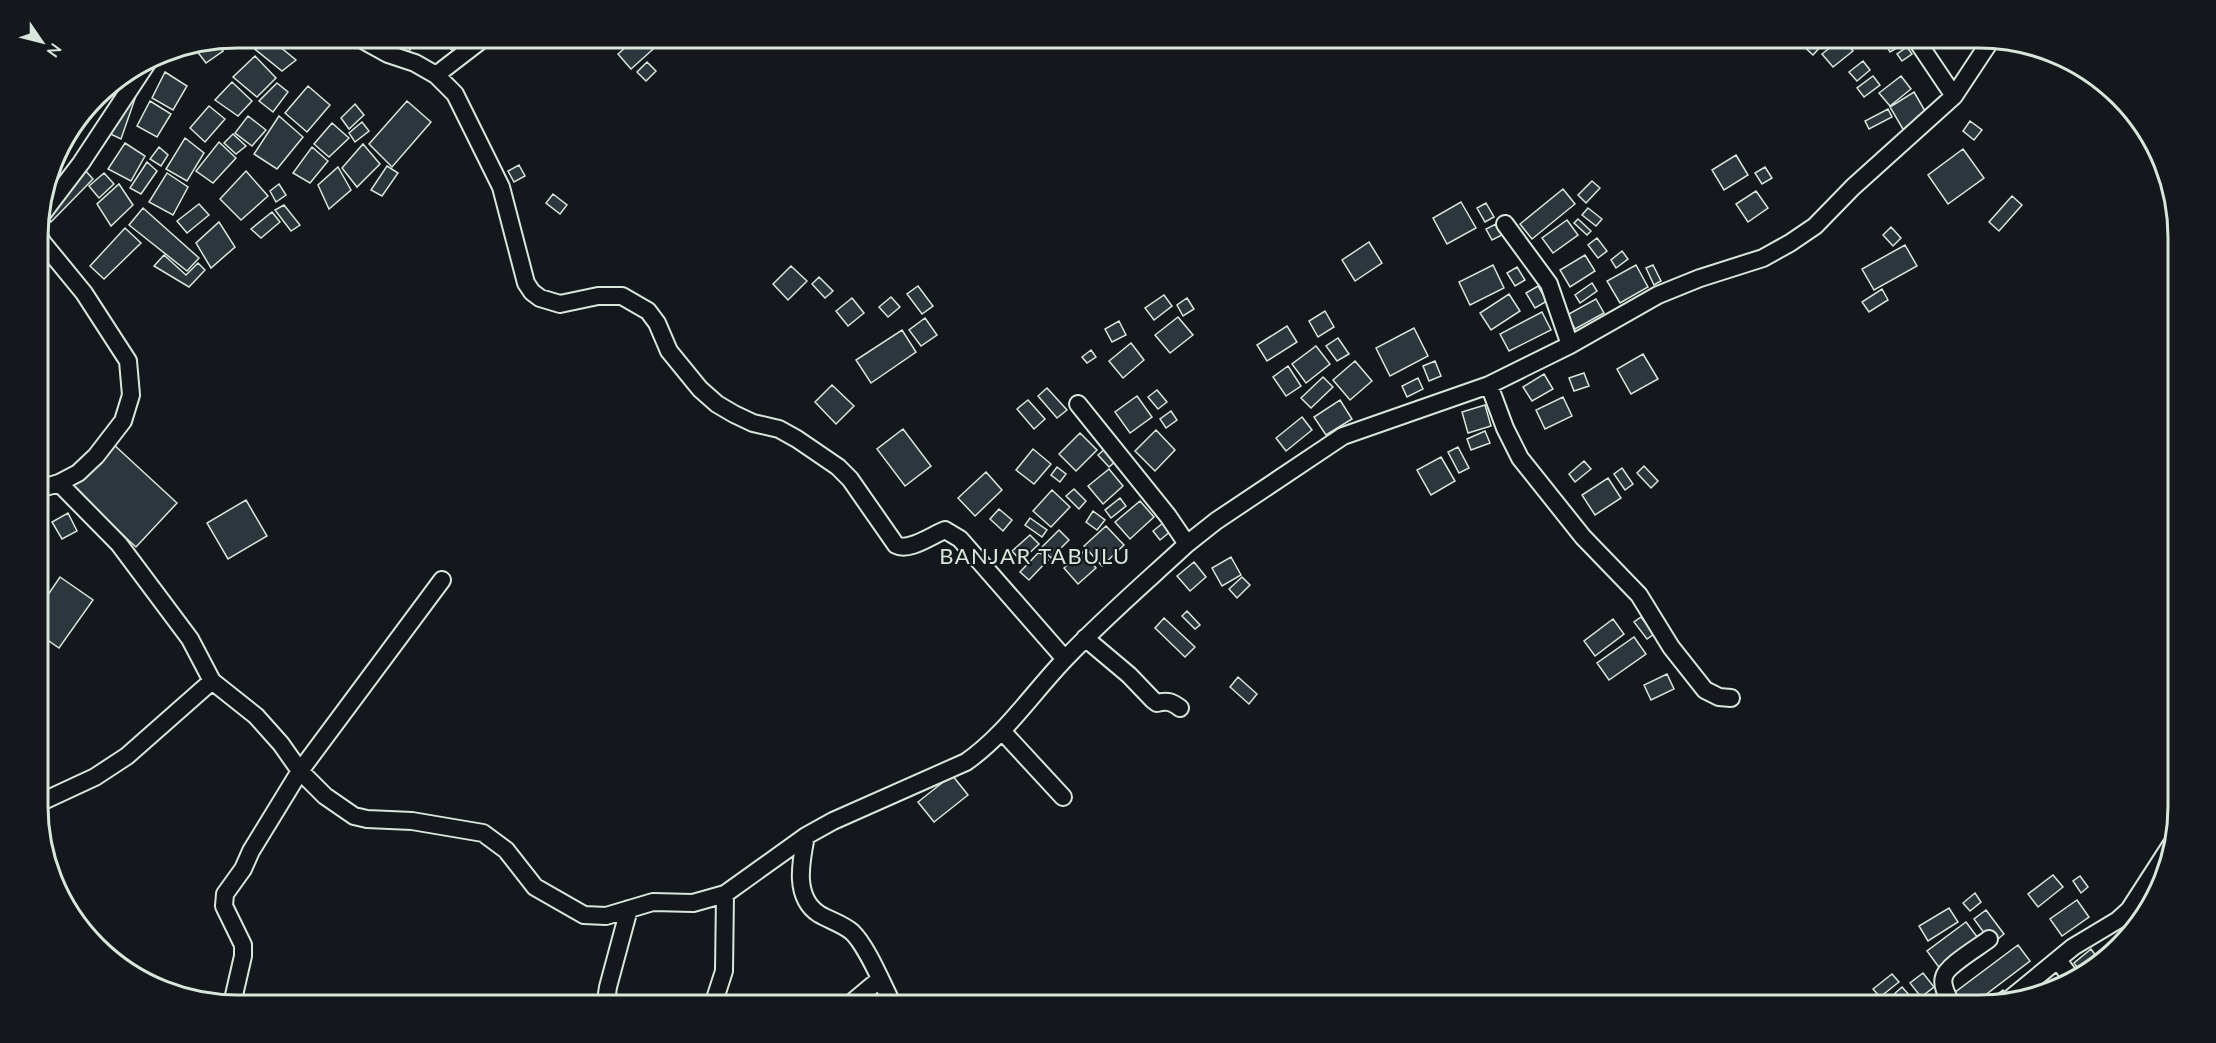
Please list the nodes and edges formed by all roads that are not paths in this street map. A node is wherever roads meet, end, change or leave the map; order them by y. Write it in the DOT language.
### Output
graph roads {
  1 [pos="377,48"];
  2 [pos="471,48"];
  3 [pos="1922,48"];
  4 [pos="1986,48"];
  5 [pos="436,75"];
  6 [pos="138,77"];
  7 [pos="1954,96"];
  8 [pos="52,201"];
  9 [pos="1505,224"];
  10 [pos="48,249"];
  11 [pos="1570,345"];
  12 [pos="1489,384"];
  13 [pos="1078,404"];
  14 [pos="59,483"];
  15 [pos="48,486"];
  16 [pos="1187,544"];
  17 [pos="442,580"];
  18 [pos="1085,638"];
  19 [pos="1065,658"];
  20 [pos="212,681"];
  21 [pos="1731,698"];
  22 [pos="1180,708"];
  23 [pos="1002,731"];
  24 [pos="300,771"];
  25 [pos="1063,797"];
  26 [pos="48,799"];
  27 [pos="806,836"];
  28 [pos="2158,865"];
  29 [pos="725,894"];
  30 [pos="628,909"];
  31 [pos="1989,939"];
  32 [pos="2058,960"];
  33 [pos="2067,972"];
  34 [pos="880,979"];
  35 [pos="2021,990"];
  36 [pos="234,995"];
  37 [pos="607,995"];
  38 [pos="716,995"];
  39 [pos="861,995"];
  40 [pos="888,995"];
  41 [pos="1948,995"];
  1 -- 5 [label="street"];
  2 -- 5 [label="street"];
  3 -- 7 [label="street"];
  4 -- 7 [label="street"];
  5 -- 19 [label="street"];
  6 -- 8 [label="street"];
  7 -- 11 [label="street"];
  9 -- 11 [label="street"];
  10 -- 14 [label="street"];
  11 -- 12 [label="street"];
  12 -- 16 [label="street"];
  12 -- 21 [label="street"];
  13 -- 16 [label="street"];
  14 -- 15 [label="street"];
  14 -- 20 [label="street"];
  16 -- 18 [label="street"];
  17 -- 24 [label="street"];
  18 -- 19 [label="street"];
  18 -- 22 [label="street"];
  19 -- 23 [label="street"];
  20 -- 24 [label="street"];
  20 -- 26 [label="street"];
  23 -- 25 [label="street"];
  23 -- 27 [label="street"];
  24 -- 30 [label="street"];
  24 -- 36 [label="street"];
  27 -- 29 [label="street"];
  27 -- 34 [label="street"];
  28 -- 32 [label="street"];
  29 -- 30 [label="street"];
  29 -- 38 [label="street"];
  30 -- 37 [label="street"];
  31 -- 41 [label="street"];
  32 -- 33 [label="street"];
  32 -- 35 [label="street"];
  34 -- 39 [label="street"];
  34 -- 40 [label="street"];
}
